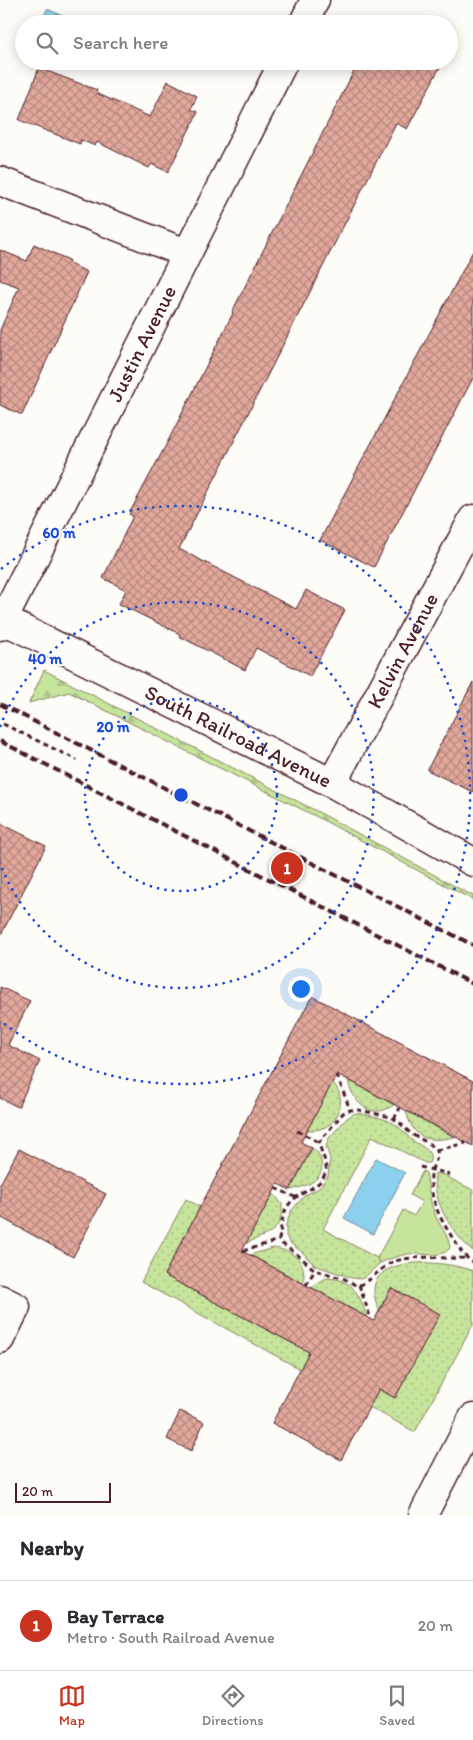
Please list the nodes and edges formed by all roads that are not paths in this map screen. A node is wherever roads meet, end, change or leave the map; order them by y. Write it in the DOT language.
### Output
graph roads {
  1 [pos="315,0"];
  2 [pos="308,15"];
  3 [pos="279,70"];
  4 [pos="0,181"];
  5 [pos="186,254"];
  6 [pos="473,519"];
  7 [pos="1,621"];
  8 [pos="332,783"];
  9 [pos="473,862"];
  10 [pos="0,1299"];
  11 [pos="0,1339"];
  12 [pos="473,1418"];
  13 [pos="423,1515"];
  1 -- 2 [label="street"];
  3 -- 5 [label="street, Justin Avenue"];
  4 -- 5 [label="street"];
  5 -- 7 [label="street, Justin Avenue"];
  6 -- 8 [label="street, Kelvin Avenue"];
  7 -- 8 [label="street, South Railroad Avenue"];
  8 -- 9 [label="street, South Railroad Avenue"];
  10 -- 11 [label="street"];
  12 -- 13 [label="street"];
}
